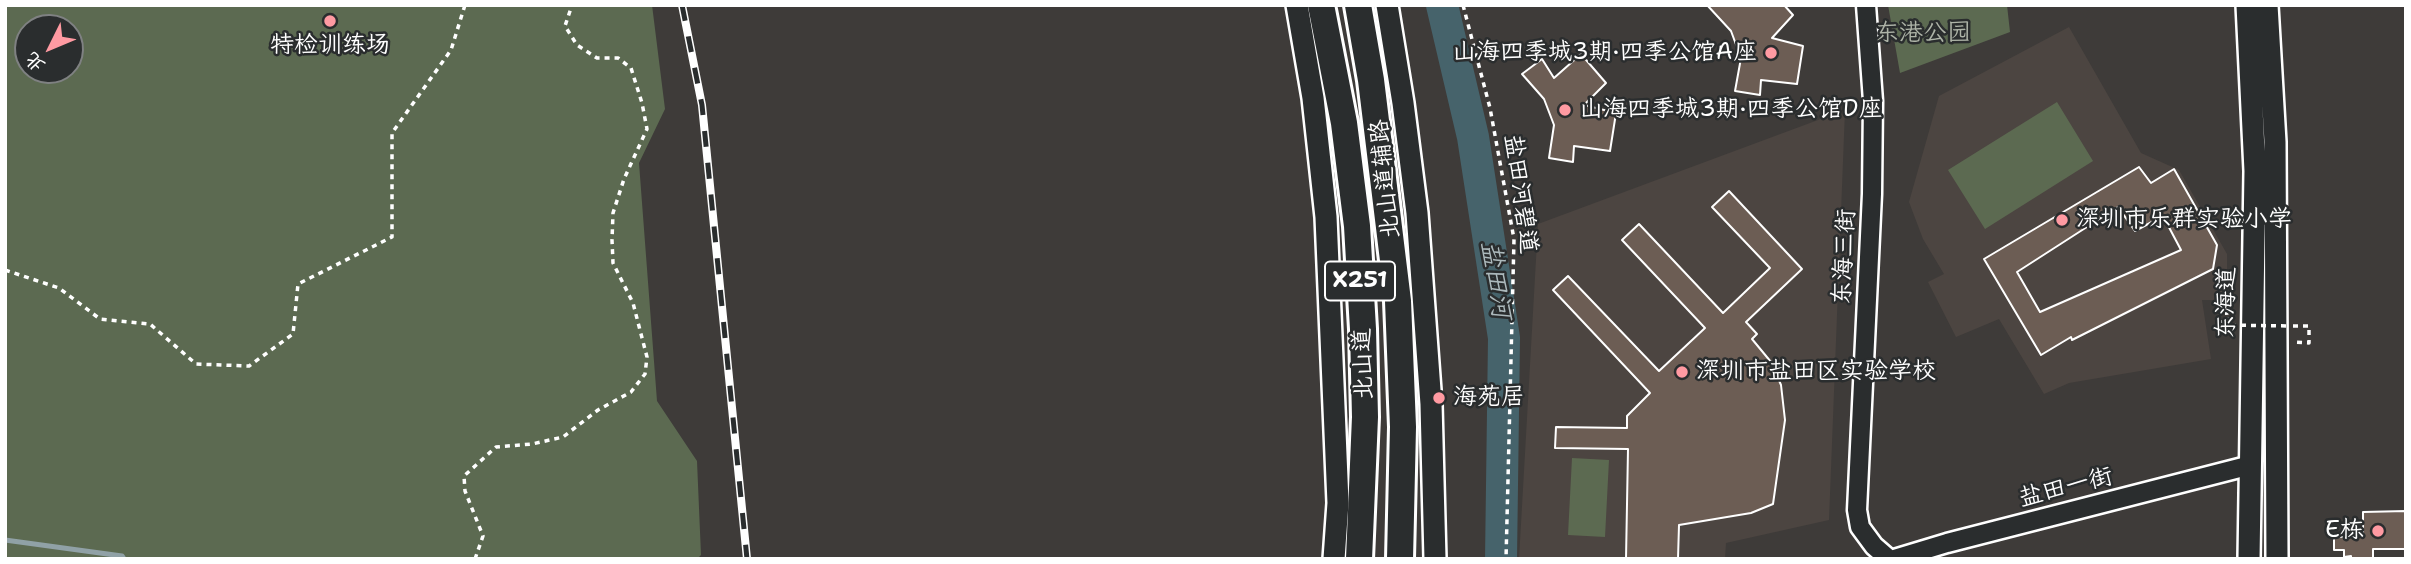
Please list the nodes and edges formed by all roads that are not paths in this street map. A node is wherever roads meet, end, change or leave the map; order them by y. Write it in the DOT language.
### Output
graph roads {
  1 [pos="1297,5"];
  2 [pos="1321,5"];
  3 [pos="1358,5"];
  4 [pos="1387,5"];
  5 [pos="1866,5"];
  6 [pos="2247,5"];
  7 [pos="2267,5"];
  8 [pos="2251,466"];
  9 [pos="1350,503"];
  10 [pos="1334,559"];
  11 [pos="1359,559"];
  12 [pos="1400,559"];
  13 [pos="1435,559"];
  14 [pos="1891,559"];
  15 [pos="2249,559"];
  16 [pos="2277,559"];
  1 -- 9 [label="street"];
  2 -- 9 [label="main road, 北山道 / X251"];
  3 -- 12 [label="main road, 北山道 / X251"];
  4 -- 13 [label="street, 北山道辅路"];
  5 -- 14 [label="street, 东海三街"];
  6 -- 8 [label="street, 东海道"];
  7 -- 16 [label="street, 东海道"];
  8 -- 14 [label="street, 盐田一街"];
  8 -- 15 [label="street, 东海道"];
  9 -- 10 [label="street"];
  9 -- 11 [label="main road, 北山道 / X251"];
}
